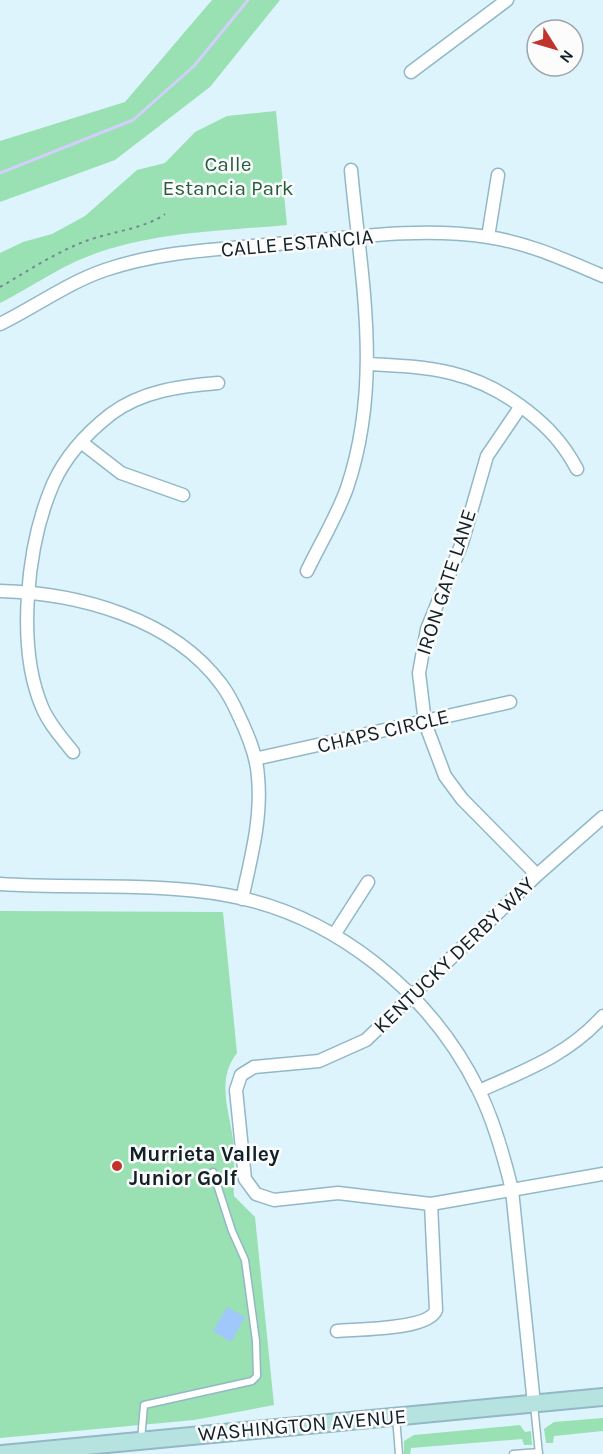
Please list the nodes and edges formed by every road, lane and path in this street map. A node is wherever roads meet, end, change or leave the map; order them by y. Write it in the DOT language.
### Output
graph roads {
  1 [pos="507,0"];
  2 [pos="411,72"];
  3 [pos="351,170"];
  4 [pos="498,175"];
  5 [pos="165,214"];
  6 [pos="357,237"];
  7 [pos="488,237"];
  8 [pos="603,276"];
  9 [pos="0,287"];
  10 [pos="0,324"];
  11 [pos="369,364"];
  12 [pos="218,383"];
  13 [pos="521,406"];
  14 [pos="81,442"];
  15 [pos="577,469"];
  16 [pos="183,495"];
  17 [pos="307,571"];
  18 [pos="0,591"];
  19 [pos="30,592"];
  20 [pos="510,702"];
  21 [pos="425,723"];
  22 [pos="73,752"];
  23 [pos="255,759"];
  24 [pos="603,817"];
  25 [pos="537,875"];
  26 [pos="369,882"];
  27 [pos="0,884"];
  28 [pos="242,899"];
  29 [pos="334,935"];
  30 [pos="414,996"];
  31 [pos="603,1016"];
  32 [pos="479,1091"];
  33 [pos="213,1172"];
  34 [pos="603,1174"];
  35 [pos="512,1190"];
  36 [pos="431,1204"];
  37 [pos="337,1330"];
  38 [pos="603,1397"];
  39 [pos="534,1404"];
  40 [pos="396,1417"];
  41 [pos="141,1440"];
  42 [pos="539,1453"];
  43 [pos="2,1454"];
  44 [pos="399,1454"];
  45 [pos="513,1454"];
  1 -- 2 [label="street"];
  3 -- 6 [label="street"];
  4 -- 7 [label="street"];
  5 -- 9 [label="path"];
  6 -- 7 [label="street, CALLE ESTANCIA"];
  6 -- 10 [label="street, CALLE ESTANCIA"];
  6 -- 11 [label="street"];
  7 -- 8 [label="street, CALLE ESTANCIA"];
  11 -- 13 [label="street"];
  11 -- 17 [label="street"];
  12 -- 14 [label="street"];
  13 -- 15 [label="street"];
  13 -- 21 [label="street, IRON GATE LANE"];
  14 -- 16 [label="street"];
  14 -- 19 [label="street"];
  18 -- 19 [label="street"];
  19 -- 22 [label="street"];
  19 -- 23 [label="street"];
  20 -- 21 [label="street, CHAPS CIRCLE"];
  21 -- 23 [label="street, CHAPS CIRCLE"];
  21 -- 25 [label="street, IRON GATE LANE"];
  23 -- 28 [label="street"];
  24 -- 25 [label="street, KENTUCKY DERBY WAY"];
  25 -- 30 [label="street, KENTUCKY DERBY WAY"];
  26 -- 29 [label="street"];
  27 -- 28 [label="street"];
  28 -- 29 [label="street"];
  29 -- 30 [label="street"];
  30 -- 32 [label="street"];
  30 -- 36 [label="street, KENTUCKY DERBY WAY"];
  31 -- 32 [label="street"];
  32 -- 35 [label="street"];
  33 -- 41 [label="lane"];
  34 -- 35 [label="street"];
  35 -- 36 [label="street"];
  35 -- 39 [label="street"];
  36 -- 37 [label="street"];
  38 -- 39 [label="main road, WASHINGTON AVENUE"];
  39 -- 40 [label="main road, WASHINGTON AVENUE"];
  39 -- 42 [label="lane"];
  40 -- 41 [label="main road, WASHINGTON AVENUE"];
  40 -- 44 [label="lane"];
  41 -- 43 [label="main road, WASHINGTON AVENUE"];
  42 -- 45 [label="lane"];
}
